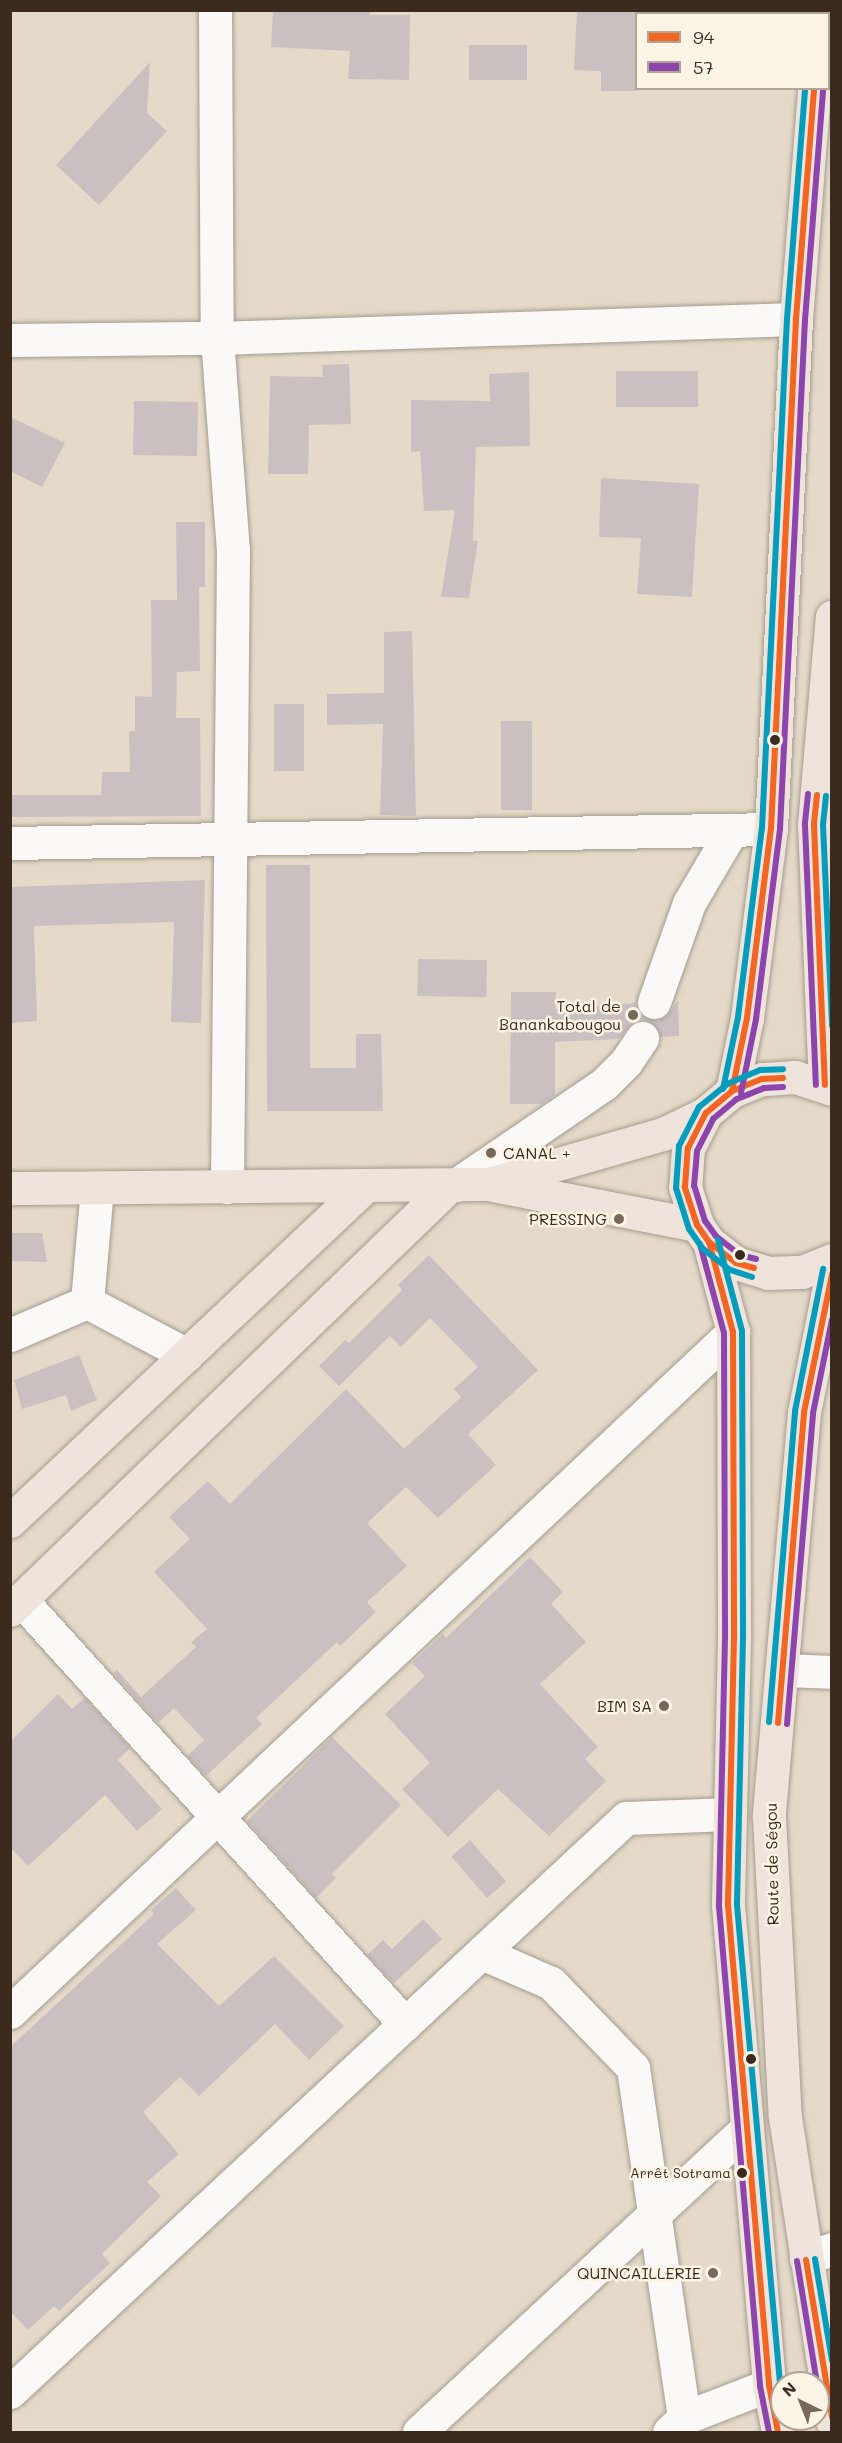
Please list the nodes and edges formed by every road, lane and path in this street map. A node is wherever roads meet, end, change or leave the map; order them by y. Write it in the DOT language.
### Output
graph roads {
  1 [pos="215,10"];
  2 [pos="814,90"];
  3 [pos="796,319"];
  4 [pos="217,338"];
  5 [pos="10,340"];
  6 [pos="831,617"];
  7 [pos="771,829"];
  8 [pos="732,830"];
  9 [pos="230,842"];
  10 [pos="10,843"];
  11 [pos="654,1002"];
  12 [pos="642,1038"];
  13 [pos="828,1087"];
  14 [pos="732,1091"];
  15 [pos="706,1113"];
  16 [pos="464,1185"];
  17 [pos="227,1187"];
  18 [pos="365,1187"];
  19 [pos="10,1188"];
  20 [pos="97,1188"];
  21 [pos="703,1233"];
  22 [pos="831,1260"];
  23 [pos="831,1271"];
  24 [pos="87,1302"];
  25 [pos="733,1332"];
  26 [pos="10,1335"];
  27 [pos="187,1355"];
  28 [pos="10,1521"];
  29 [pos="16,1605"];
  30 [pos="783,1670"];
  31 [pos="831,1672"];
  32 [pos="729,1814"];
  33 [pos="220,1819"];
  34 [pos="482,1953"];
  35 [pos="10,2013"];
  36 [pos="405,2024"];
  37 [pos="746,2128"];
  38 [pos="656,2213"];
  39 [pos="818,2254"];
  40 [pos="769,2385"];
  41 [pos="10,2392"];
  42 [pos="831,2420"];
  43 [pos="677,2426"];
  44 [pos="419,2433"];
  45 [pos="778,2433"];
  1 -- 4 [label="street"];
  2 -- 3 [label="main road"];
  3 -- 4 [label="street"];
  3 -- 7 [label="main road"];
  4 -- 5 [label="street"];
  4 -- 9 [label="street"];
  6 -- 13 [label="main road"];
  7 -- 8 [label="street"];
  7 -- 14 [label="main road"];
  8 -- 9 [label="street"];
  8 -- 11 [label="street"];
  9 -- 10 [label="street"];
  9 -- 17 [label="street"];
  12 -- 16 [label="street"];
  13 -- 14 [label="main road"];
  14 -- 15 [label="main road"];
  15 -- 16 [label="main road"];
  15 -- 21 [label="main road"];
  16 -- 18 [label="main road"];
  16 -- 21 [label="main road"];
  16 -- 29 [label="main road"];
  17 -- 18 [label="main road"];
  17 -- 20 [label="main road"];
  18 -- 27 [label="main road"];
  19 -- 20 [label="main road"];
  20 -- 24 [label="street"];
  21 -- 22 [label="main road"];
  21 -- 25 [label="main road"];
  23 -- 30 [label="main road, Route de Ségou"];
  24 -- 26 [label="street"];
  24 -- 27 [label="street"];
  25 -- 32 [label="main road"];
  25 -- 33 [label="street"];
  27 -- 28 [label="main road"];
  29 -- 33 [label="street"];
  30 -- 31 [label="street"];
  30 -- 39 [label="main road, Route de Ségou"];
  32 -- 34 [label="street"];
  32 -- 37 [label="main road"];
  33 -- 35 [label="street"];
  33 -- 36 [label="street"];
  34 -- 36 [label="street"];
  34 -- 38 [label="street"];
  36 -- 41 [label="street"];
  37 -- 38 [label="street"];
  37 -- 40 [label="main road"];
  38 -- 43 [label="street"];
  38 -- 44 [label="street"];
  39 -- 42 [label="main road, Route de Ségou"];
  40 -- 43 [label="street"];
  40 -- 45 [label="main road"];
}
